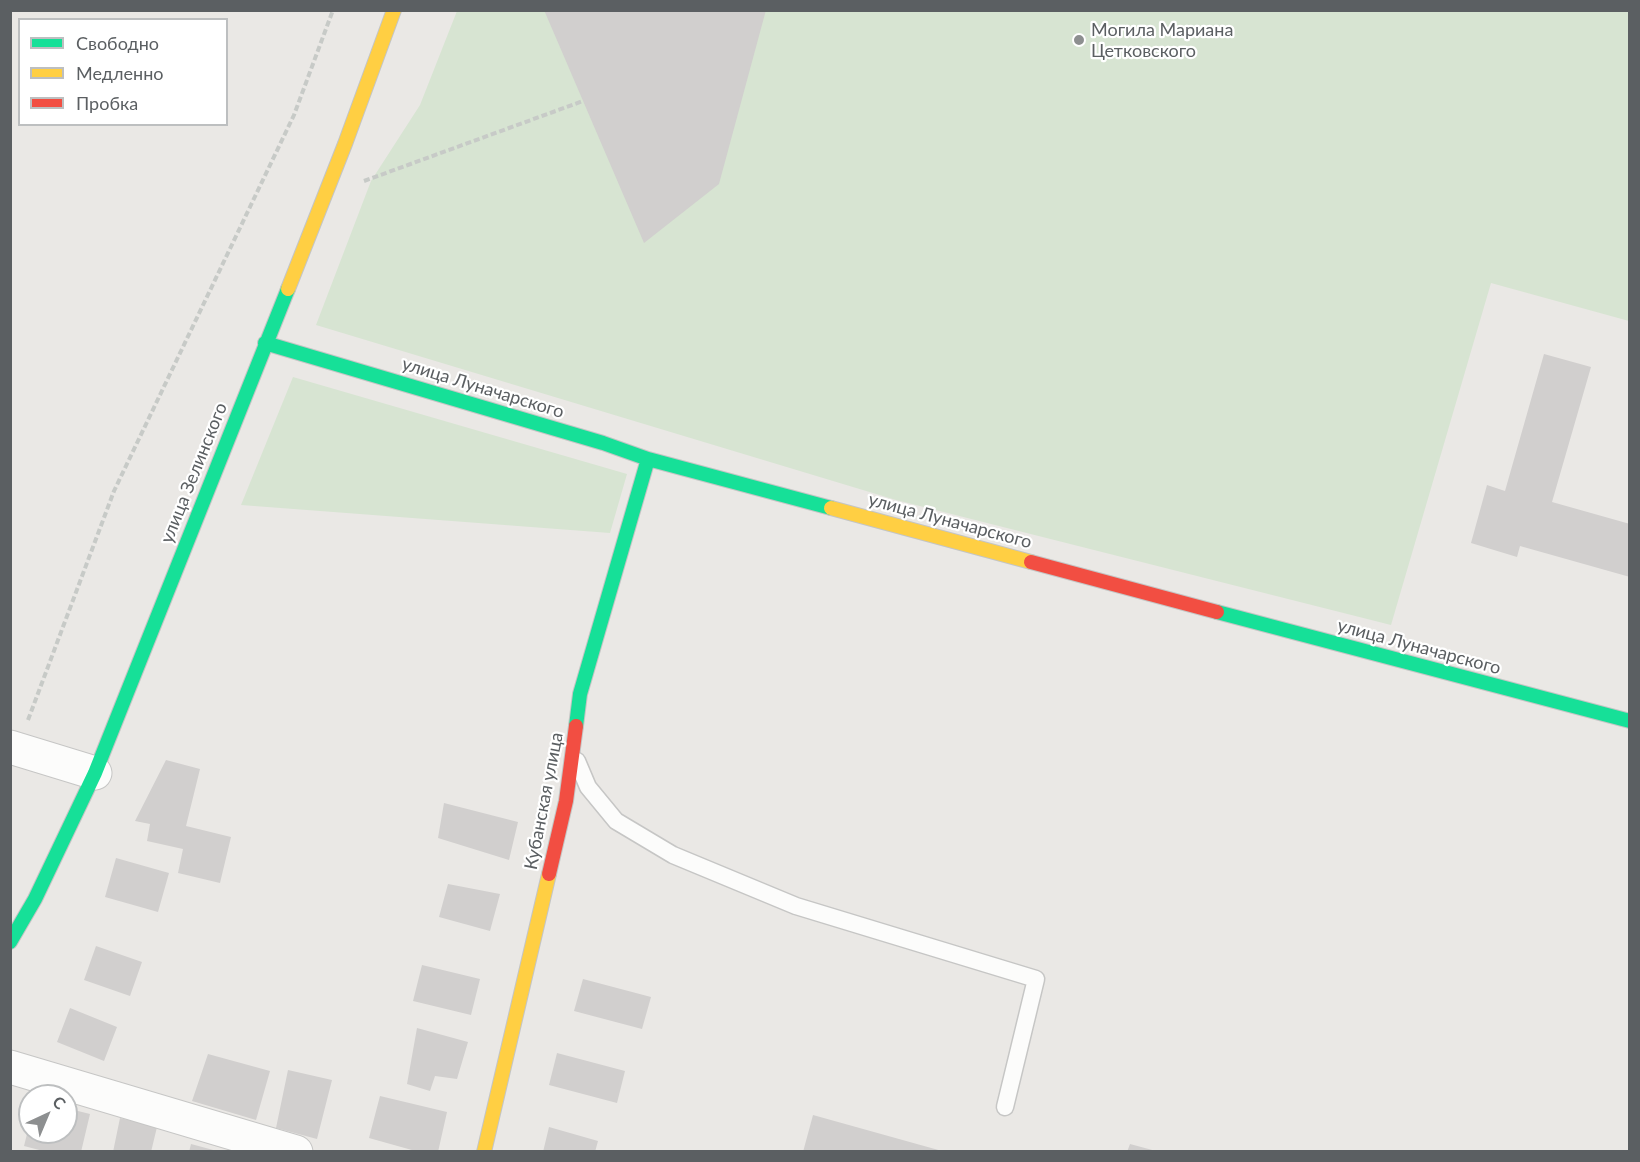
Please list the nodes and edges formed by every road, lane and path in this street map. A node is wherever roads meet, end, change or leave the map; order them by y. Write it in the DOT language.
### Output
graph roads {
  1 [pos="333,10"];
  2 [pos="394,10"];
  3 [pos="583,101"];
  4 [pos="324,196"];
  5 [pos="265,343"];
  6 [pos="648,459"];
  7 [pos="1629,721"];
  8 [pos="14,748"];
  9 [pos="573,752"];
  10 [pos="95,773"];
  11 [pos="10,942"];
  12 [pos="10,1067"];
  13 [pos="1005,1107"];
  14 [pos="296,1152"];
  15 [pos="484,1152"];
  1 -- 8 [label="path"];
  2 -- 4 [label="street, улица Зелинского"];
  3 -- 4 [label="path"];
  4 -- 5 [label="street, улица Зелинского"];
  5 -- 6 [label="street, улица Луначарского"];
  5 -- 10 [label="street, улица Зелинского"];
  6 -- 7 [label="street, улица Луначарского"];
  6 -- 9 [label="street, Кубанская улица"];
  8 -- 10 [label="street"];
  9 -- 13 [label="lane"];
  9 -- 15 [label="street, Кубанская улица"];
  10 -- 11 [label="street, улица Зелинского"];
  12 -- 14 [label="street"];
}
